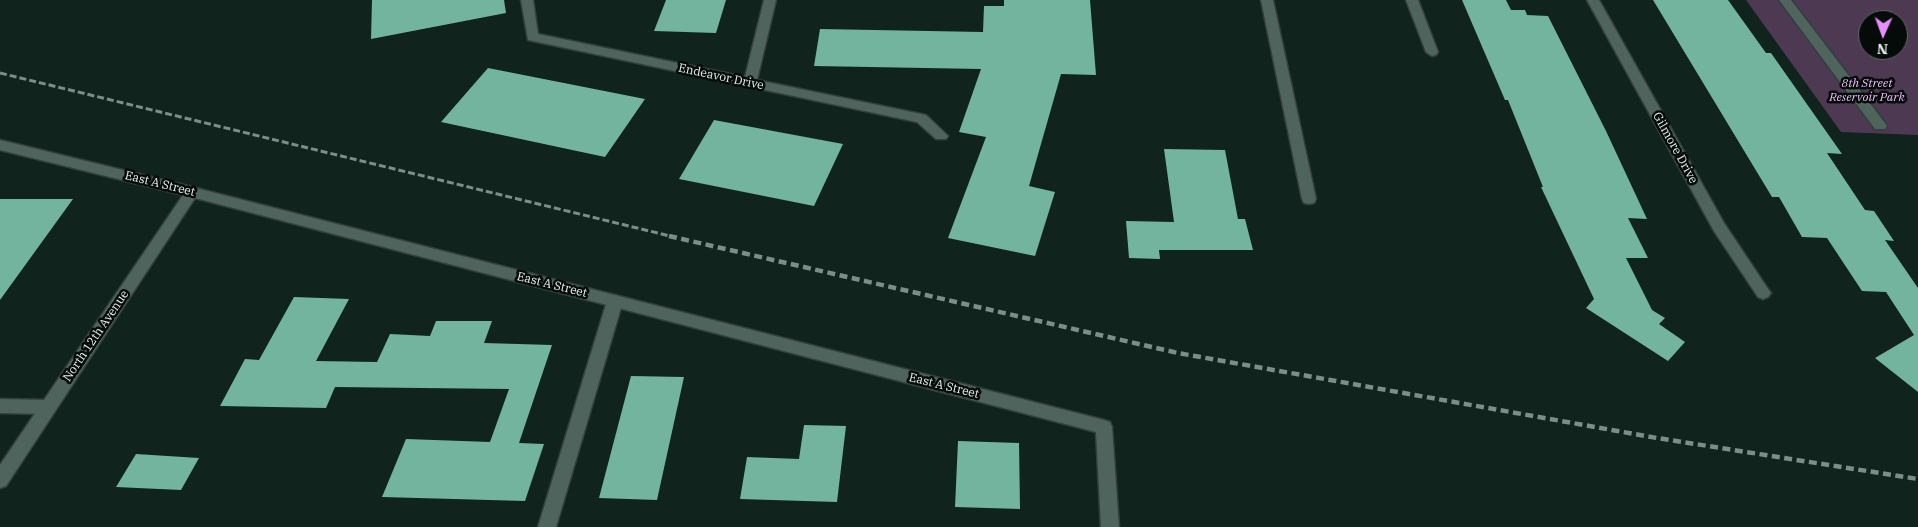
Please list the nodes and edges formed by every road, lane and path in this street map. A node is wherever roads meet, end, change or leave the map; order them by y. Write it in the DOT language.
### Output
graph roads {
  1 [pos="527,0"];
  2 [pos="770,0"];
  3 [pos="1267,0"];
  4 [pos="1412,0"];
  5 [pos="1593,0"];
  6 [pos="1785,0"];
  7 [pos="1432,52"];
  8 [pos="750,83"];
  9 [pos="1880,126"];
  10 [pos="941,136"];
  11 [pos="0,145"];
  12 [pos="192,192"];
  13 [pos="1309,199"];
  14 [pos="1763,293"];
  15 [pos="615,301"];
  16 [pos="0,406"];
  17 [pos="48,407"];
  18 [pos="0,480"];
  19 [pos="547,527"];
  20 [pos="1110,527"];
  1 -- 8 [label="street, Endeavor Drive"];
  2 -- 8 [label="street"];
  3 -- 13 [label="street"];
  4 -- 7 [label="street"];
  5 -- 14 [label="street, Gilmore Drive"];
  6 -- 9 [label="street"];
  8 -- 10 [label="street, Endeavor Drive"];
  11 -- 12 [label="street, East A Street"];
  12 -- 15 [label="street, East A Street"];
  12 -- 17 [label="street, North 12th Avenue"];
  15 -- 19 [label="street"];
  15 -- 20 [label="street, East A Street"];
  16 -- 17 [label="street"];
  17 -- 18 [label="street, North 12th Avenue"];
}
